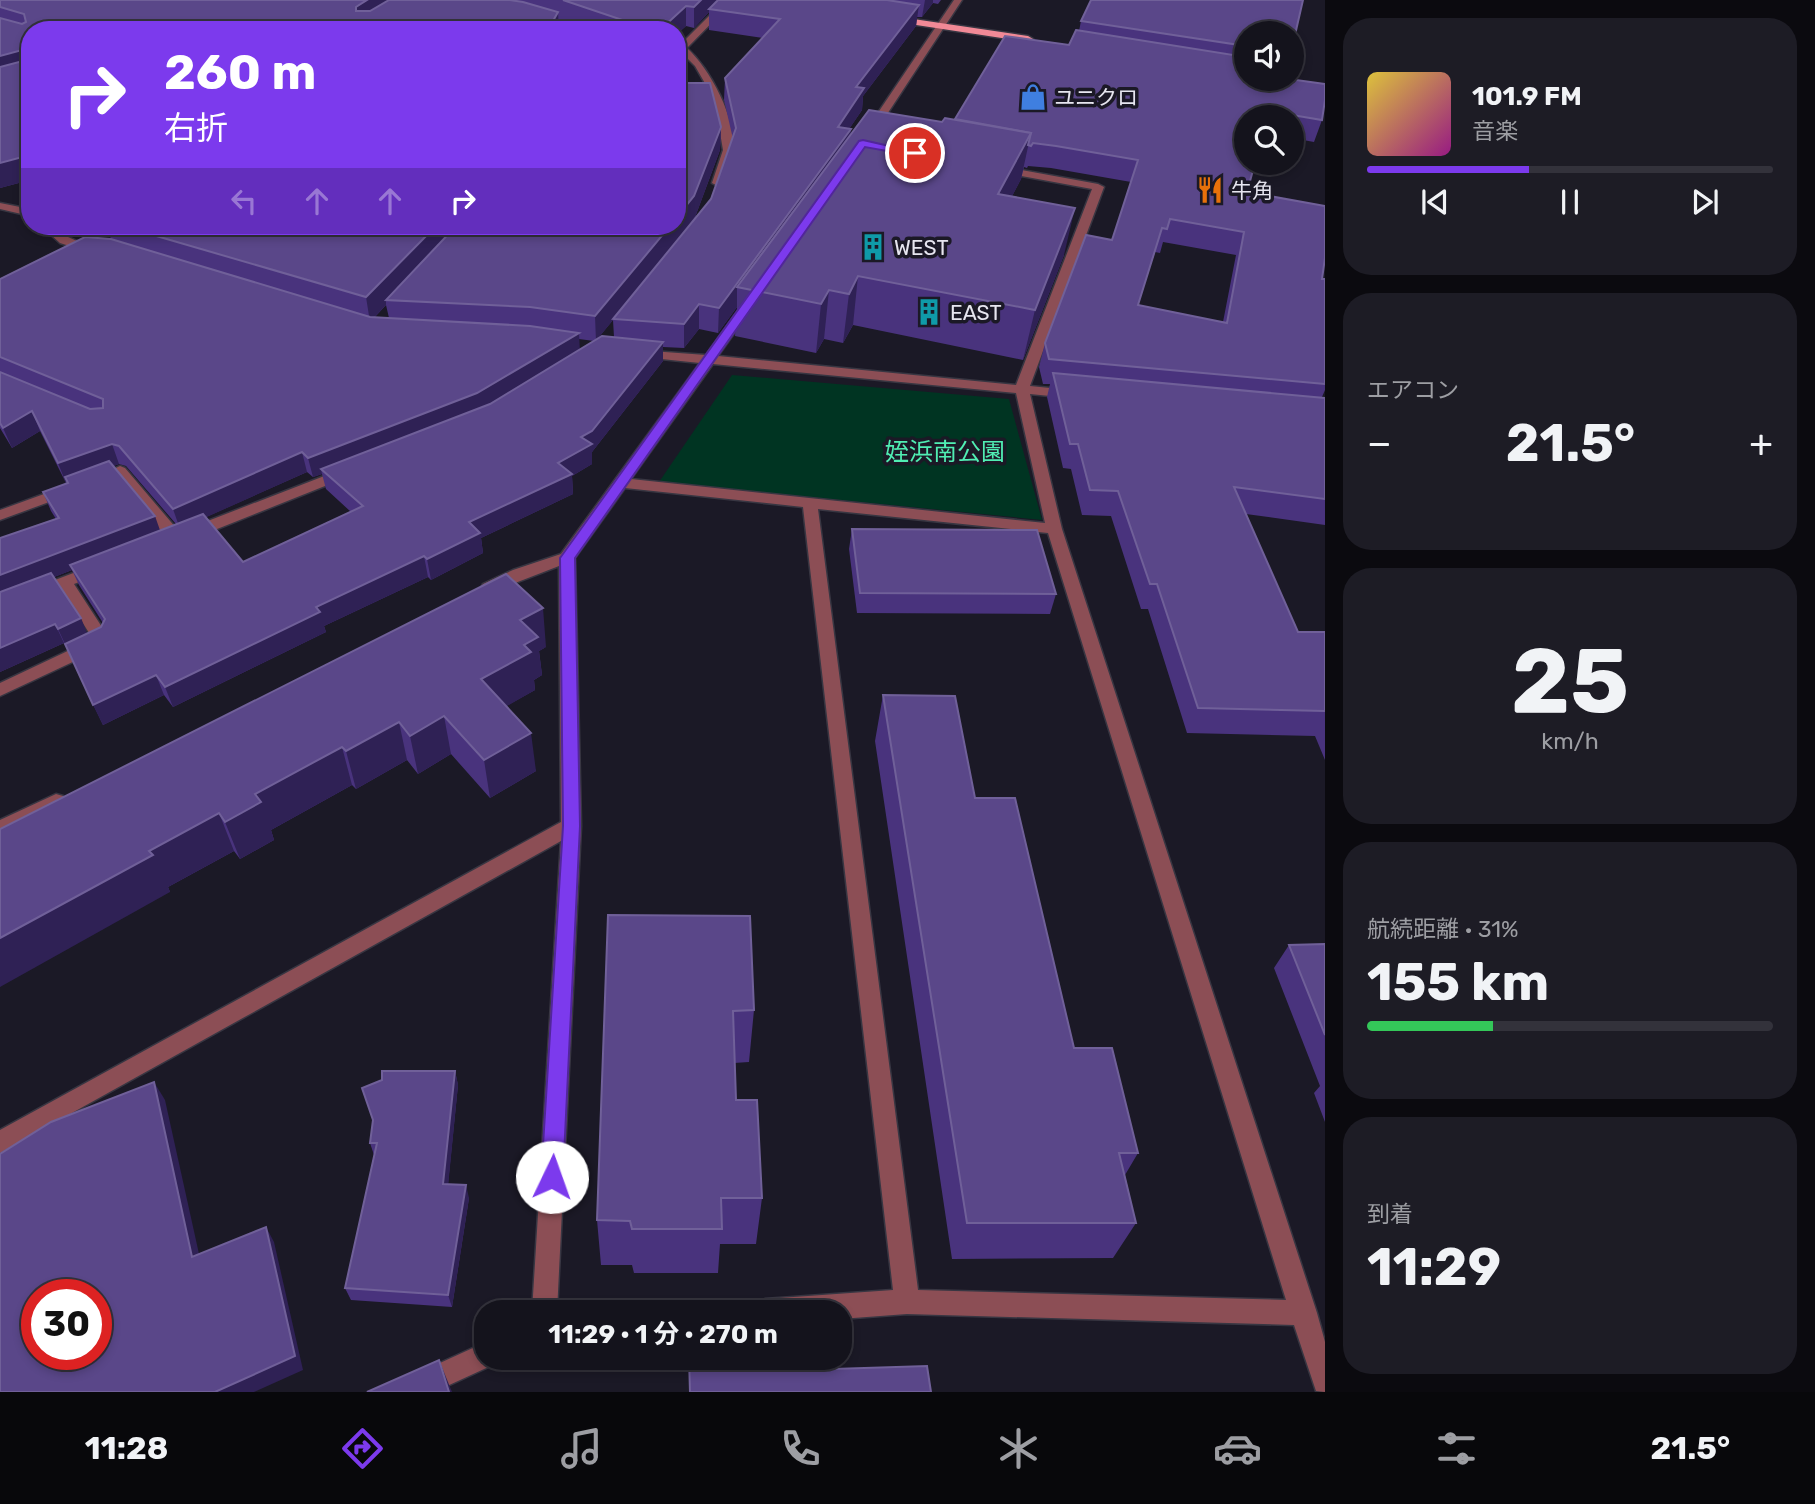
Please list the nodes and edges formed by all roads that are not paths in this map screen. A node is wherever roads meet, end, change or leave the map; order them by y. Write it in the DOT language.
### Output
graph roads {
  1 [pos="730,0"];
  2 [pos="958,0"];
  3 [pos="526,17"];
  4 [pos="884,17"];
  5 [pos="540,21"];
  6 [pos="941,26"];
  7 [pos="1043,42"];
  8 [pos="686,44"];
  9 [pos="686,52"];
  10 [pos="876,146"];
  11 [pos="980,165"];
  12 [pos="710,201"];
  13 [pos="0,206"];
  14 [pos="21,212"];
  15 [pos="58,235"];
  16 [pos="88,251"];
  17 [pos="758,291"];
  18 [pos="627,352"];
  19 [pos="710,360"];
  20 [pos="1022,388"];
  21 [pos="1085,395"];
  22 [pos="356,469"];
  23 [pos="621,483"];
  24 [pos="810,503"];
  25 [pos="0,515"];
  26 [pos="1054,529"];
  27 [pos="567,558"];
  28 [pos="114,563"];
  29 [pos="65,582"];
  30 [pos="469,598"];
  31 [pos="0,607"];
  32 [pos="0,690"];
  33 [pos="74,792"];
  34 [pos="571,826"];
  35 [pos="0,829"];
  36 [pos="0,1142"];
  37 [pos="546,1300"];
  38 [pos="907,1302"];
  39 [pos="852,1306"];
  40 [pos="1304,1313"];
  41 [pos="474,1360"];
  42 [pos="1325,1382"];
  43 [pos="405,1392"];
  1 -- 8 [label="street"];
  2 -- 6 [label="street"];
  3 -- 5 [label="street"];
  4 -- 6 [label="main road"];
  6 -- 7 [label="main road"];
  6 -- 10 [label="street"];
  9 -- 12 [label="street"];
  11 -- 20 [label="street"];
  13 -- 14 [label="street"];
  15 -- 16 [label="street"];
  17 -- 19 [label="street"];
  18 -- 19 [label="street"];
  19 -- 20 [label="street"];
  19 -- 23 [label="street"];
  20 -- 21 [label="street"];
  20 -- 26 [label="street"];
  22 -- 25 [label="street"];
  23 -- 24 [label="street"];
  23 -- 27 [label="street"];
  24 -- 26 [label="street"];
  24 -- 38 [label="street"];
  26 -- 40 [label="street"];
  27 -- 30 [label="street"];
  27 -- 34 [label="street"];
  28 -- 29 [label="street"];
  29 -- 31 [label="street"];
  29 -- 32 [label="street"];
  33 -- 35 [label="street"];
  34 -- 36 [label="street"];
  34 -- 37 [label="street"];
  38 -- 39 [label="street"];
  38 -- 40 [label="street"];
  40 -- 42 [label="street"];
  41 -- 43 [label="street"];
}
